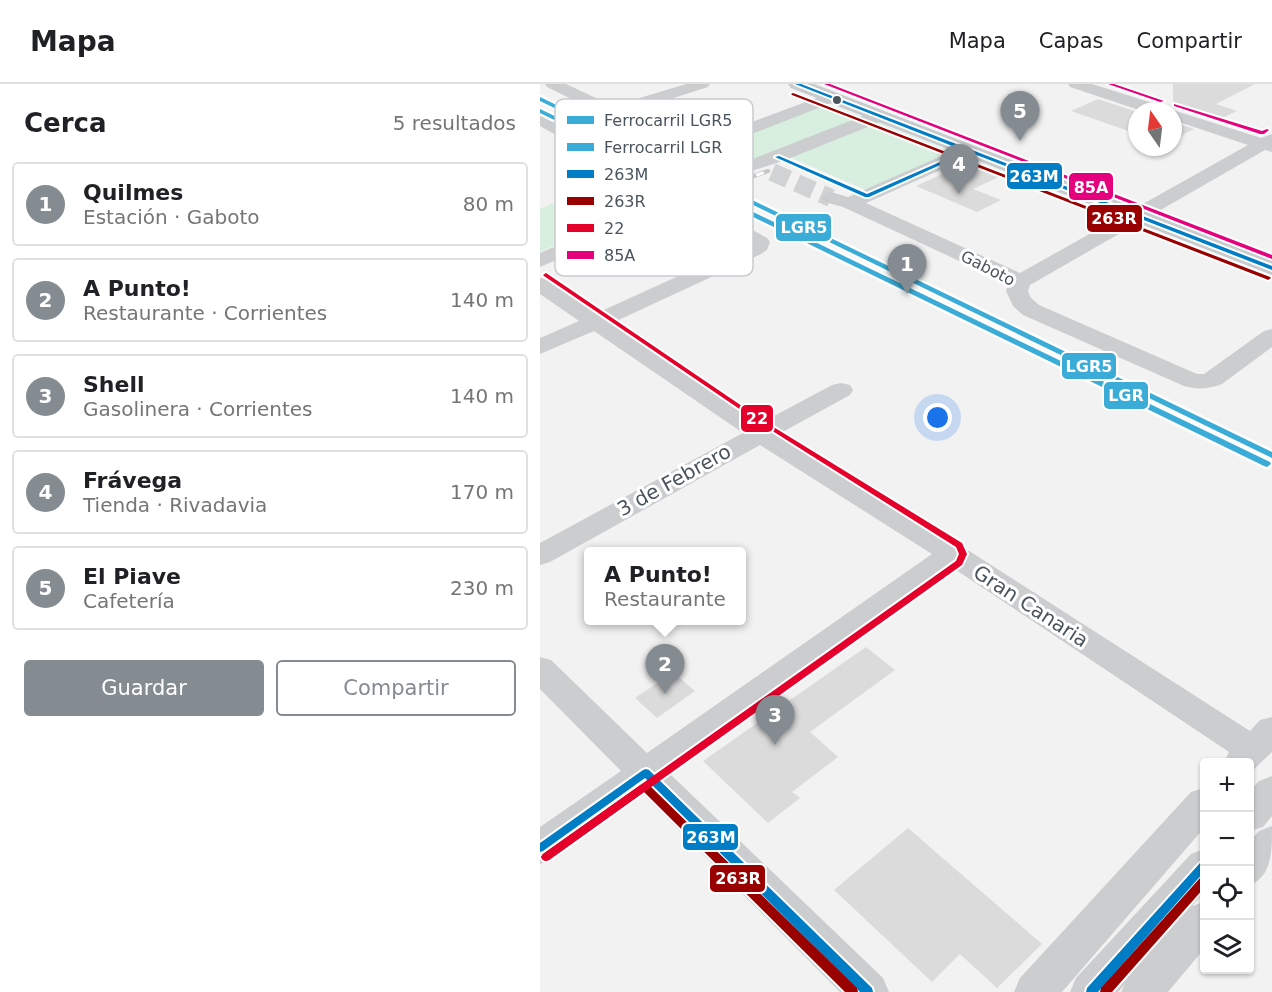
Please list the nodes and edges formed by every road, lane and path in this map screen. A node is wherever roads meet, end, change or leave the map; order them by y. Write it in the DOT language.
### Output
graph roads {
  1 [pos="553,84"];
  2 [pos="702,84"];
  3 [pos="797,84"];
  4 [pos="1076,84"];
  5 [pos="831,91"];
  6 [pos="585,99"];
  7 [pos="654,99"];
  8 [pos="1131,102"];
  9 [pos="879,116"];
  10 [pos="540,119"];
  11 [pos="1182,119"];
  12 [pos="753,124"];
  13 [pos="555,127"];
  14 [pos="555,134"];
  15 [pos="540,139"];
  16 [pos="1269,144"];
  17 [pos="968,151"];
  18 [pos="753,168"];
  19 [pos="1140,216"];
  20 [pos="753,236"];
  21 [pos="555,242"];
  22 [pos="540,248"];
  23 [pos="753,249"];
  24 [pos="555,254"];
  25 [pos="540,261"];
  26 [pos="1272,268"];
  27 [pos="695,276"];
  28 [pos="1021,281"];
  29 [pos="540,284"];
  30 [pos="595,322"];
  31 [pos="1272,336"];
  32 [pos="540,347"];
  33 [pos="842,390"];
  34 [pos="759,433"];
  35 [pos="953,554"];
  36 [pos="540,555"];
  37 [pos="540,669"];
  38 [pos="1255,748"];
  39 [pos="646,773"];
  40 [pos="1272,791"];
  41 [pos="1200,807"];
  42 [pos="1254,812"];
  43 [pos="1272,842"];
  44 [pos="540,848"];
  45 [pos="1252,866"];
  46 [pos="1200,870"];
  47 [pos="1200,925"];
  48 [pos="868,992"];
  49 [pos="1035,992"];
  50 [pos="1091,992"];
  51 [pos="1142,992"];
  1 -- 6 [label="street"];
  2 -- 7 [label="street"];
  3 -- 5 [label="main road"];
  4 -- 8 [label="street"];
  5 -- 9 [label="main road"];
  5 -- 12 [label="street"];
  9 -- 17 [label="main road"];
  9 -- 18 [label="street"];
  10 -- 13 [label="street"];
  11 -- 16 [label="street"];
  14 -- 15 [label="street"];
  16 -- 19 [label="street"];
  17 -- 19 [label="main road"];
  17 -- 28 [label="street, Gaboto"];
  19 -- 26 [label="main road"];
  19 -- 28 [label="street"];
  20 -- 23 [label="street"];
  21 -- 22 [label="street"];
  24 -- 25 [label="street"];
  27 -- 30 [label="street"];
  28 -- 31 [label="street, Gaboto"];
  29 -- 30 [label="street, Gran Canaria"];
  30 -- 32 [label="street"];
  30 -- 34 [label="street, Gran Canaria"];
  33 -- 34 [label="street, 3 de Febrero"];
  34 -- 35 [label="street, Gran Canaria"];
  34 -- 36 [label="street, 3 de Febrero"];
  35 -- 38 [label="street, Gran Canaria"];
  35 -- 39 [label="street"];
  37 -- 39 [label="street"];
  39 -- 44 [label="street"];
  39 -- 48 [label="street"];
  40 -- 42 [label="street"];
  41 -- 49 [label="street"];
  43 -- 45 [label="street"];
  46 -- 50 [label="street"];
  47 -- 51 [label="street"];
}
